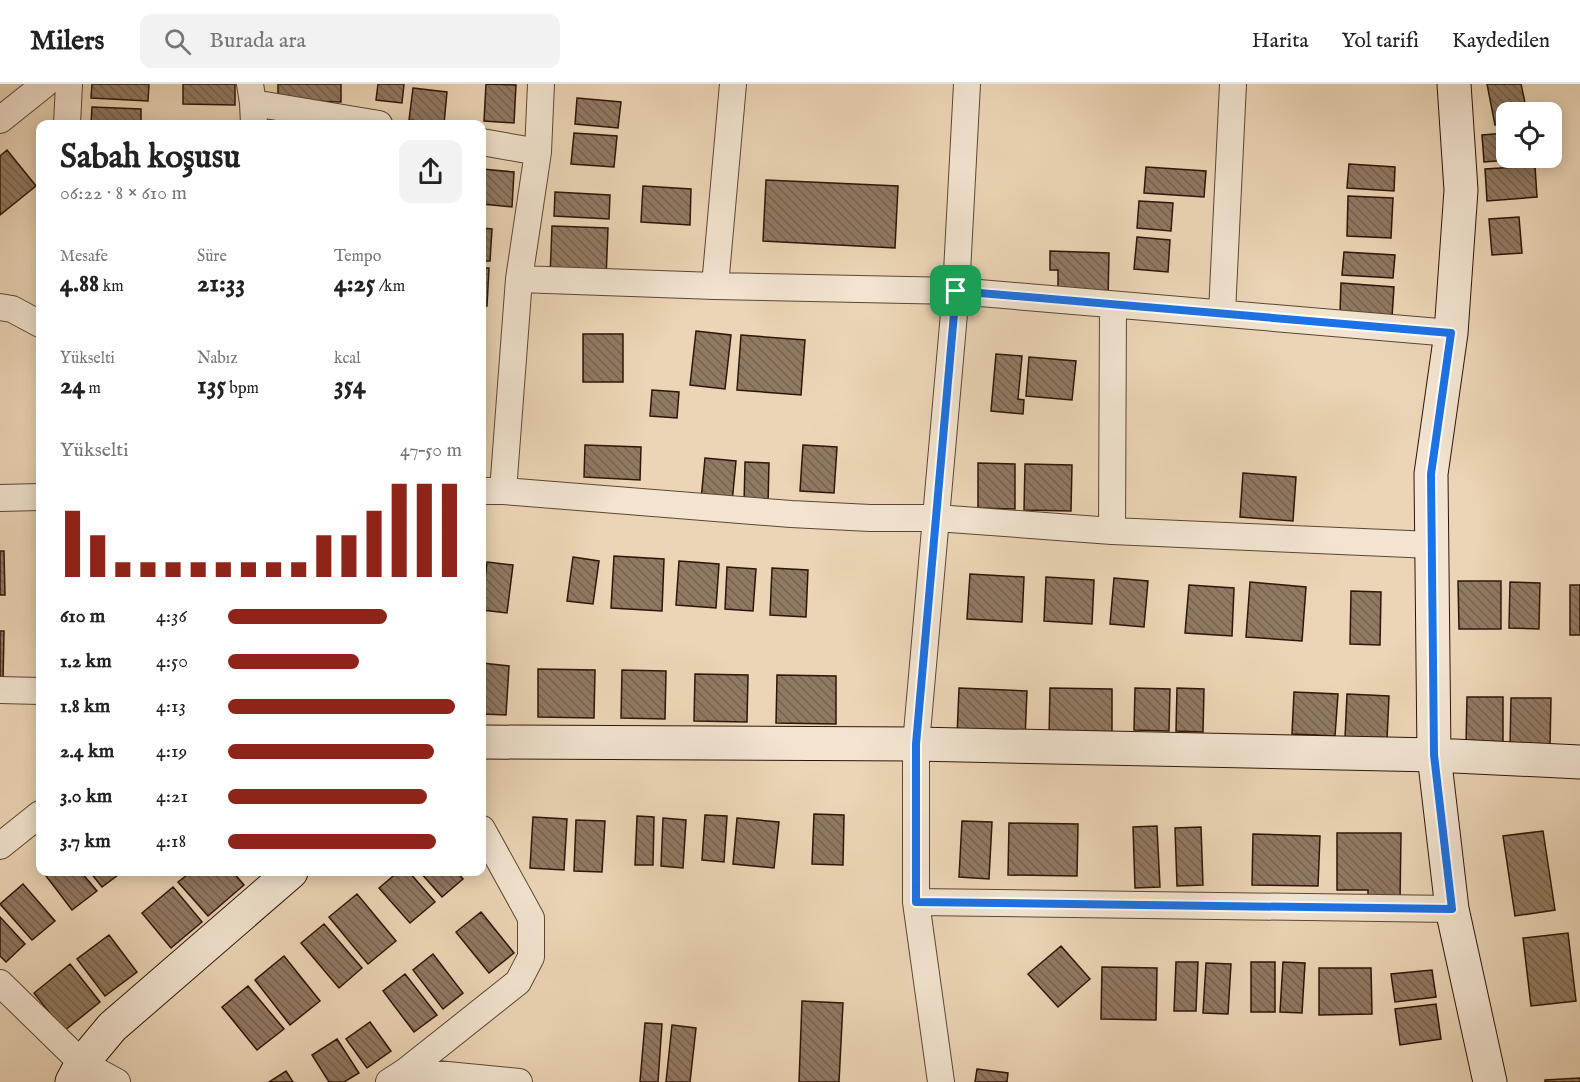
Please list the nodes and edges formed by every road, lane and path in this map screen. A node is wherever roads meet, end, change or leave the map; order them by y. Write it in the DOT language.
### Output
graph roads {
  1 [pos="45,84"];
  2 [pos="69,84"];
  3 [pos="541,84"];
  4 [pos="733,84"];
  5 [pos="967,84"];
  6 [pos="1233,84"];
  7 [pos="1454,84"];
  8 [pos="252,104"];
  9 [pos="0,120"];
  10 [pos="67,120"];
  11 [pos="354,120"];
  12 [pos="486,143"];
  13 [pos="538,152"];
  14 [pos="519,279"];
  15 [pos="715,286"];
  16 [pos="956,291"];
  17 [pos="1113,305"];
  18 [pos="0,307"];
  19 [pos="1222,313"];
  20 [pos="36,322"];
  21 [pos="1451,333"];
  22 [pos="492,491"];
  23 [pos="0,498"];
  24 [pos="36,498"];
  25 [pos="936,518"];
  26 [pos="1112,531"];
  27 [pos="1432,545"];
  28 [pos="0,690"];
  29 [pos="36,691"];
  30 [pos="486,742"];
  31 [pos="916,744"];
  32 [pos="1434,755"];
  33 [pos="1580,762"];
  34 [pos="36,817"];
  35 [pos="486,836"];
  36 [pos="0,846"];
  37 [pos="286,876"];
  38 [pos="916,902"];
  39 [pos="1452,909"];
  40 [pos="0,983"];
  41 [pos="77,1072"];
  42 [pos="397,1077"];
  43 [pos="117,1082"];
  44 [pos="519,1082"];
  45 [pos="941,1082"];
  46 [pos="1490,1082"];
  1 -- 9 [label="street"];
  2 -- 10 [label="street"];
  3 -- 13 [label="street"];
  4 -- 15 [label="street"];
  5 -- 16 [label="street"];
  6 -- 19 [label="street"];
  7 -- 21 [label="street"];
  8 -- 11 [label="street"];
  12 -- 13 [label="street"];
  13 -- 14 [label="street"];
  14 -- 15 [label="street"];
  14 -- 22 [label="street"];
  15 -- 16 [label="street"];
  16 -- 17 [label="street"];
  16 -- 25 [label="street"];
  17 -- 19 [label="street"];
  17 -- 26 [label="street"];
  18 -- 20 [label="street"];
  19 -- 21 [label="street"];
  21 -- 27 [label="street"];
  22 -- 25 [label="street"];
  23 -- 24 [label="street"];
  25 -- 26 [label="street"];
  25 -- 31 [label="street"];
  26 -- 27 [label="street"];
  27 -- 32 [label="street"];
  28 -- 29 [label="street"];
  30 -- 31 [label="street"];
  31 -- 32 [label="street"];
  31 -- 38 [label="street"];
  32 -- 33 [label="street"];
  32 -- 39 [label="street"];
  34 -- 36 [label="street"];
  35 -- 42 [label="street"];
  37 -- 41 [label="street"];
  38 -- 39 [label="street"];
  38 -- 45 [label="street"];
  39 -- 46 [label="street"];
  40 -- 41 [label="street"];
  41 -- 43 [label="street"];
  42 -- 44 [label="street"];
}
